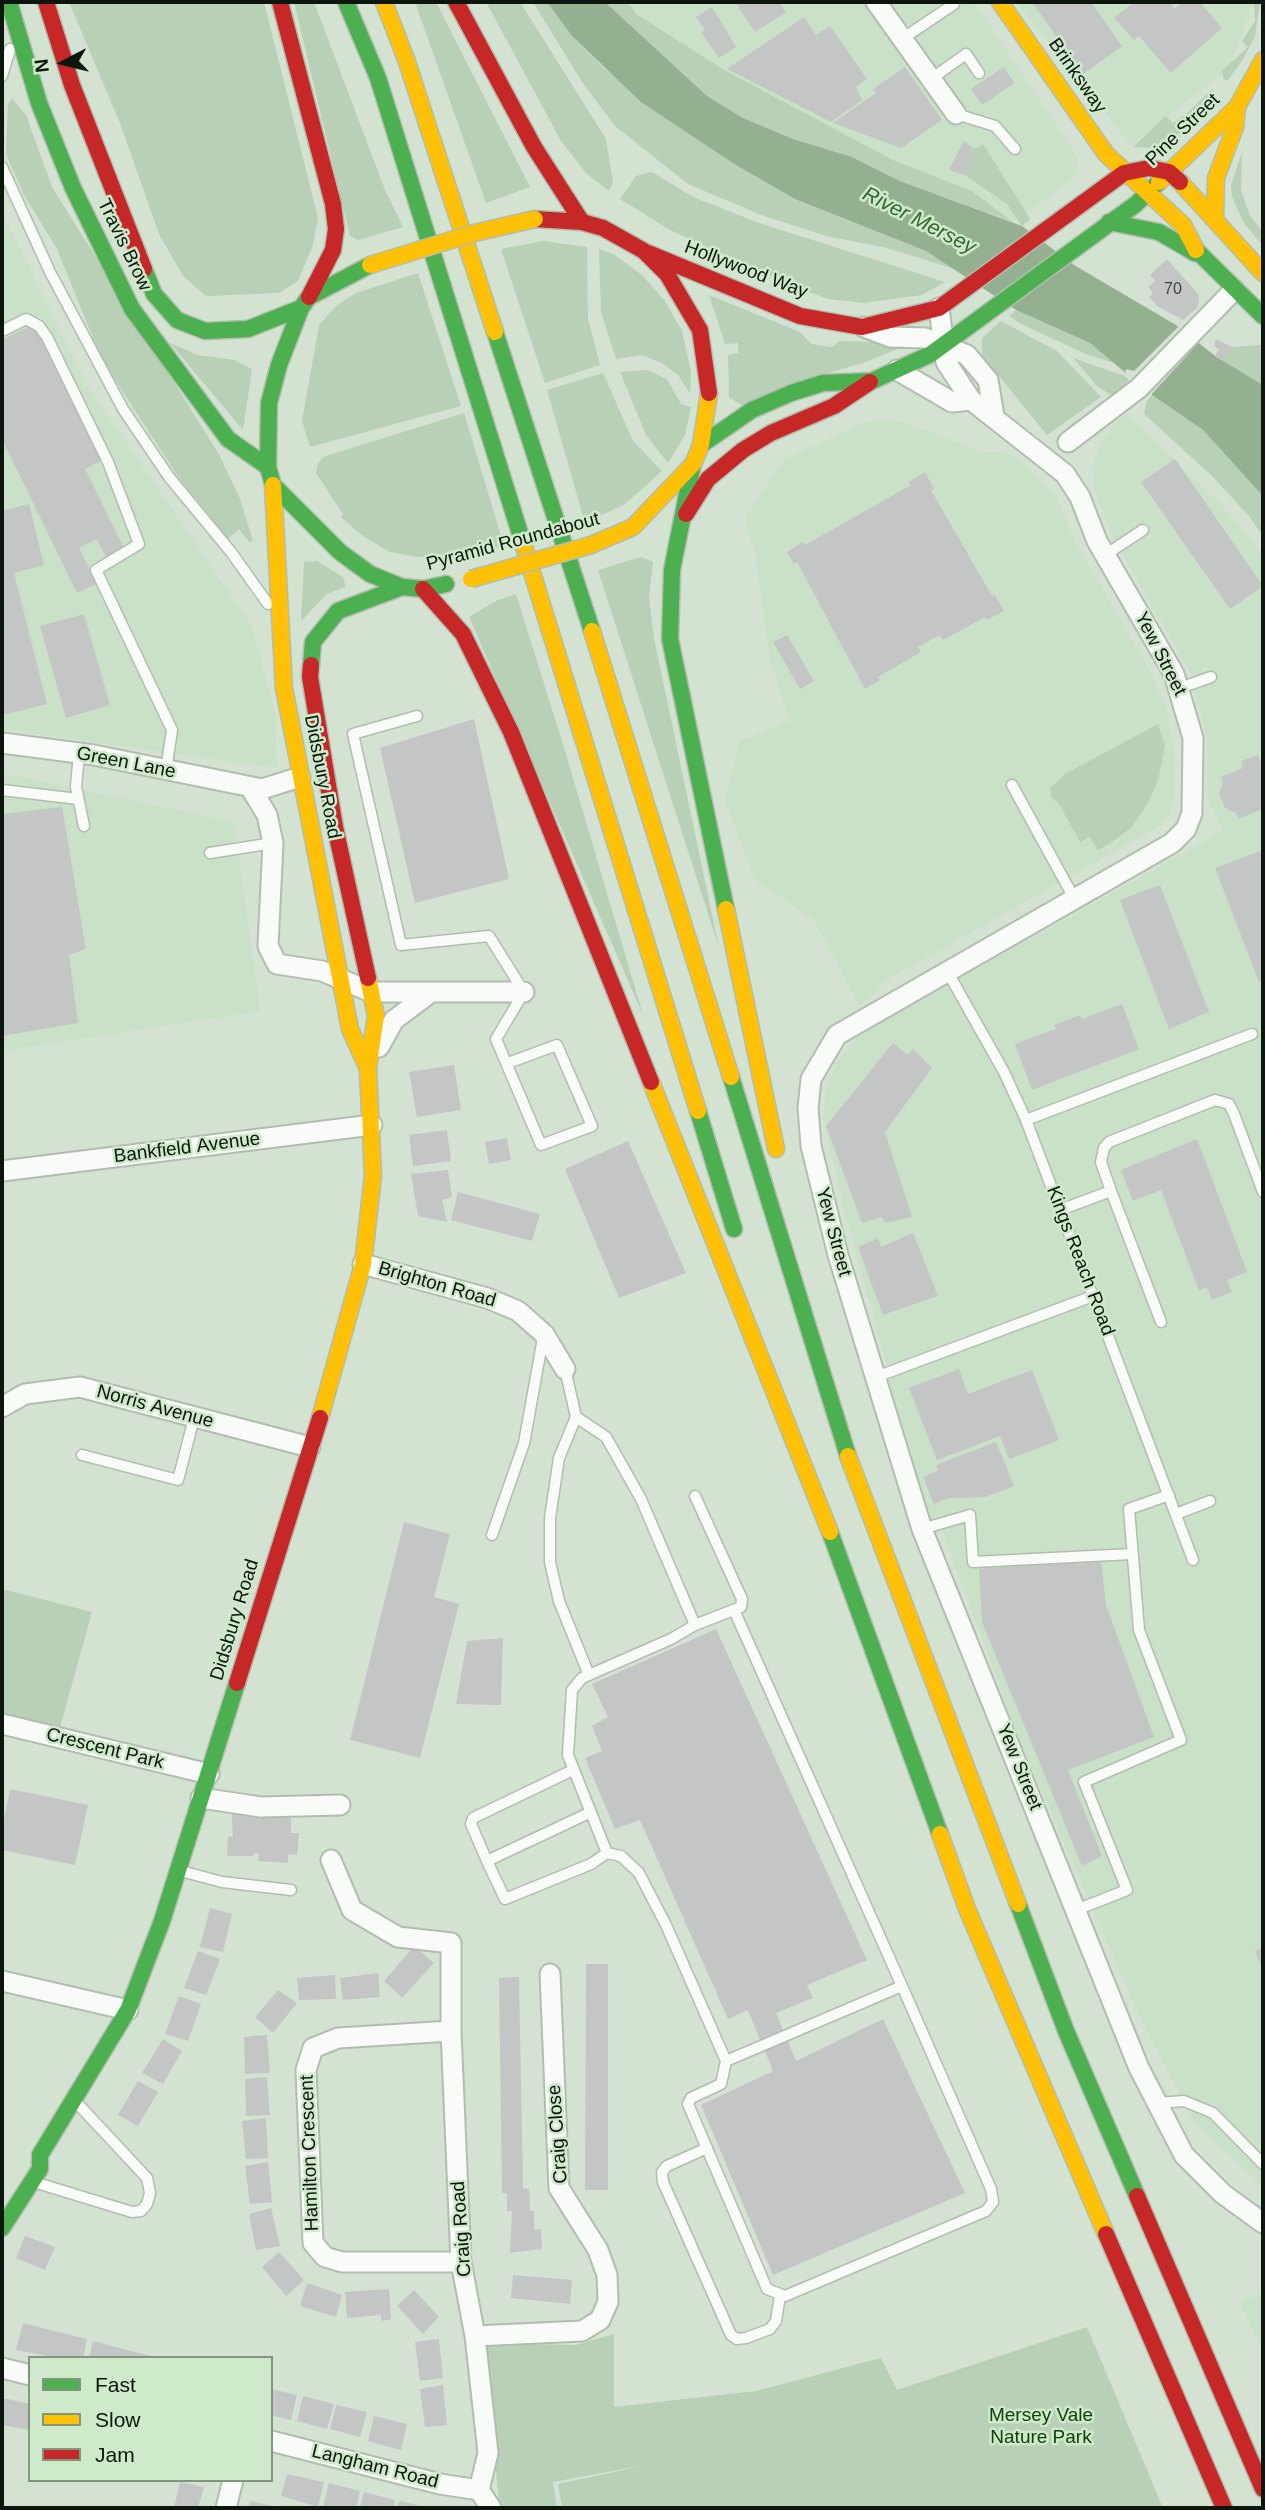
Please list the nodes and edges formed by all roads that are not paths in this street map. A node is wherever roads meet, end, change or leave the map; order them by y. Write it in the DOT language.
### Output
graph roads {
  1 [pos="9,2"];
  2 [pos="46,2"];
  3 [pos="280,2"];
  4 [pos="346,2"];
  5 [pos="384,2"];
  6 [pos="456,2"];
  7 [pos="876,2"];
  8 [pos="1000,2"];
  9 [pos="954,5"];
  10 [pos="16,25"];
  11 [pos="902,39"];
  12 [pos="1263,60"];
  13 [pos="979,73"];
  14 [pos="2,76"];
  15 [pos="931,79"];
  16 [pos="1237,107"];
  17 [pos="956,114"];
  18 [pos="1015,149"];
  19 [pos="2,167"];
  20 [pos="1169,172"];
  21 [pos="1124,173"];
  22 [pos="1149,191"];
  23 [pos="1215,220"];
  24 [pos="582,222"];
  25 [pos="1105,225"];
  26 [pos="644,251"];
  27 [pos="1199,256"];
  28 [pos="1263,273"];
  29 [pos="1234,290"];
  30 [pos="305,303"];
  31 [pos="939,308"];
  32 [pos="1263,316"];
  33 [pos="862,327"];
  34 [pos="2,331"];
  35 [pos="944,344"];
  36 [pos="897,370"];
  37 [pos="872,381"];
  38 [pos="971,401"];
  39 [pos="994,416"];
  40 [pos="1068,442"];
  41 [pos="701,445"];
  42 [pos="693,464"];
  43 [pos="268,467"];
  44 [pos="273,485"];
  45 [pos="1143,530"];
  46 [pos="678,538"];
  47 [pos="1105,555"];
  48 [pos="402,587"];
  49 [pos="422,589"];
  50 [pos="278,621"];
  51 [pos="291,643"];
  52 [pos="297,655"];
  53 [pos="310,677"];
  54 [pos="1211,677"];
  55 [pos="1180,688"];
  56 [pos="417,716"];
  57 [pos="2,743"];
  58 [pos="79,753"];
  59 [pos="166,770"];
  60 [pos="300,777"];
  61 [pos="1012,785"];
  62 [pos="250,787"];
  63 [pos="2,790"];
  64 [pos="78,799"];
  65 [pos="84,826"];
  66 [pos="273,843"];
  67 [pos="210,853"];
  68 [pos="1073,898"];
  69 [pos="947,970"];
  70 [pos="340,979"];
  71 [pos="371,992"];
  72 [pos="524,992"];
  73 [pos="430,993"];
  74 [pos="1252,1034"];
  75 [pos="508,1063"];
  76 [pos="368,1069"];
  77 [pos="1026,1120"];
  78 [pos="372,1125"];
  79 [pos="781,1170"];
  80 [pos="2,1171"];
  81 [pos="1111,1191"];
  82 [pos="1263,1192"];
  83 [pos="1060,1210"];
  84 [pos="794,1223"];
  85 [pos="738,1242"];
  86 [pos="363,1264"];
  87 [pos="1093,1296"];
  88 [pos="759,1308"];
  89 [pos="1161,1322"];
  90 [pos="544,1334"];
  91 [pos="565,1369"];
  92 [pos="876,1377"];
  93 [pos="2,1407"];
  94 [pos="576,1417"];
  95 [pos="194,1418"];
  96 [pos="310,1447"];
  97 [pos="82,1455"];
  98 [pos="855,1477"];
  99 [pos="811,1481"];
  100 [pos="1169,1494"];
  101 [pos="695,1496"];
  102 [pos="1210,1501"];
  103 [pos="1176,1514"];
  104 [pos="922,1529"];
  105 [pos="492,1535"];
  106 [pos="1132,1554"];
  107 [pos="1193,1560"];
  108 [pos="734,1610"];
  109 [pos="695,1625"];
  110 [pos="589,1675"];
  111 [pos="2,1724"];
  112 [pos="573,1770"];
  113 [pos="209,1774"];
  114 [pos="201,1798"];
  115 [pos="341,1805"];
  116 [pos="589,1813"];
  117 [pos="607,1853"];
  118 [pos="331,1860"];
  119 [pos="487,1861"];
  120 [pos="178,1870"];
  121 [pos="290,1890"];
  122 [pos="1076,1910"];
  123 [pos="550,1974"];
  124 [pos="2,1981"];
  125 [pos="902,1986"];
  126 [pos="128,2010"];
  127 [pos="451,2031"];
  128 [pos="726,2061"];
  129 [pos="74,2100"];
  130 [pos="1157,2103"];
  131 [pos="707,2148"];
  132 [pos="40,2155"];
  133 [pos="1263,2164"];
  134 [pos="15,2177"];
  135 [pos="33,2181"];
  136 [pos="1263,2223"];
  137 [pos="2,2228"];
  138 [pos="461,2262"];
  139 [pos="780,2295"];
  140 [pos="475,2336"];
  141 [pos="2,2368"];
  142 [pos="28,2374"];
  143 [pos="273,2442"];
  144 [pos="232,2482"];
  145 [pos="479,2490"];
  146 [pos="1263,2490"];
  147 [pos="226,2508"];
  148 [pos="491,2508"];
  149 [pos="1224,2508"];
  1 -- 10 [label="main road, Travis Brow"];
  2 -- 30 [label="main road, Travis Brow"];
  3 -- 30 [label="main road"];
  4 -- 85 [label="main road"];
  5 -- 98 [label="main road"];
  6 -- 24 [label="main road"];
  7 -- 11 [label="street"];
  8 -- 21 [label="main road, Brinksway"];
  9 -- 11 [label="lane"];
  10 -- 14 [label="lane"];
  10 -- 43 [label="main road, Travis Brow"];
  11 -- 15 [label="street"];
  12 -- 16 [label="main road, Pine Street"];
  13 -- 15 [label="lane"];
  15 -- 17 [label="street"];
  16 -- 20 [label="main road, Pine Street"];
  16 -- 23 [label="main road"];
  17 -- 18 [label="lane"];
  19 -- 50 [label="lane"];
  20 -- 21 [label="main road"];
  20 -- 22 [label="main road, Pine Street"];
  20 -- 23 [label="main road"];
  21 -- 22 [label="main road, Brinksway"];
  21 -- 31 [label="main road, Hollywood Way"];
  22 -- 25 [label="main road"];
  22 -- 27 [label="main road, Brinksway"];
  23 -- 28 [label="main road"];
  24 -- 26 [label="main road, Pyramid Roundabout"];
  24 -- 30 [label="main road, Pyramid Roundabout, bridge"];
  25 -- 27 [label="main road"];
  25 -- 35 [label="main road"];
  26 -- 33 [label="main road, Hollywood Way"];
  26 -- 41 [label="main road, Pyramid Roundabout"];
  27 -- 29 [label="main road, Brinksway"];
  29 -- 32 [label="main road, Brinksway"];
  29 -- 40 [label="street"];
  30 -- 43 [label="main road, Pyramid Roundabout"];
  31 -- 33 [label="main road, Hollywood Way"];
  31 -- 35 [label="street, Yew Street"];
  33 -- 35 [label="street"];
  34 -- 59 [label="lane"];
  35 -- 36 [label="main road"];
  35 -- 38 [label="street, Yew Street"];
  35 -- 39 [label="street"];
  36 -- 37 [label="main road"];
  36 -- 38 [label="street, Yew Street"];
  37 -- 41 [label="main road"];
  37 -- 46 [label="main road"];
  38 -- 39 [label="street, Yew Street"];
  39 -- 47 [label="street, Yew Street"];
  41 -- 42 [label="main road, Pyramid Roundabout"];
  42 -- 46 [label="main road"];
  42 -- 49 [label="main road, Pyramid Roundabout, bridge"];
  43 -- 44 [label="main road, Pyramid Roundabout"];
  44 -- 48 [label="main road, Pyramid Roundabout"];
  44 -- 50 [label="main road, Didsbury Road"];
  45 -- 47 [label="lane"];
  46 -- 79 [label="main road"];
  47 -- 55 [label="street, Yew Street"];
  48 -- 49 [label="main road, Pyramid Roundabout"];
  48 -- 53 [label="main road, Didsbury Road"];
  49 -- 99 [label="main road"];
  50 -- 51 [label="lane"];
  50 -- 60 [label="main road, Didsbury Road"];
  52 -- 53 [label="lane"];
  53 -- 71 [label="main road, Didsbury Road"];
  54 -- 55 [label="lane"];
  55 -- 68 [label="street, Yew Street"];
  56 -- 72 [label="lane"];
  57 -- 58 [label="street, Green Lane"];
  58 -- 59 [label="street, Green Lane"];
  58 -- 64 [label="lane"];
  59 -- 62 [label="street, Green Lane"];
  60 -- 62 [label="street, Green Lane"];
  60 -- 70 [label="main road, Didsbury Road"];
  61 -- 68 [label="lane"];
  62 -- 66 [label="street"];
  63 -- 64 [label="lane"];
  64 -- 65 [label="lane"];
  66 -- 67 [label="lane"];
  66 -- 70 [label="street"];
  68 -- 69 [label="street, Yew Street"];
  69 -- 77 [label="lane, Kings Reach Road"];
  69 -- 92 [label="street, Yew Street"];
  70 -- 71 [label="street"];
  70 -- 76 [label="main road, Didsbury Road"];
  71 -- 73 [label="street"];
  71 -- 76 [label="main road, Didsbury Road"];
  72 -- 73 [label="street"];
  72 -- 75 [label="lane"];
  73 -- 76 [label="street"];
  74 -- 77 [label="lane"];
  75 -- 75 [label="lane"];
  76 -- 78 [label="main road, Didsbury Road"];
  77 -- 83 [label="lane, Kings Reach Road"];
  78 -- 80 [label="street, Bankfield Avenue"];
  78 -- 86 [label="main road, Didsbury Road"];
  81 -- 82 [label="lane"];
  81 -- 83 [label="lane"];
  81 -- 89 [label="lane"];
  83 -- 87 [label="lane, Kings Reach Road"];
  84 -- 98 [label="main road"];
  86 -- 90 [label="street, Brighton Road"];
  86 -- 96 [label="main road, Didsbury Road"];
  87 -- 92 [label="lane"];
  87 -- 100 [label="lane, Kings Reach Road"];
  88 -- 99 [label="main road"];
  90 -- 91 [label="street, Brighton Road"];
  90 -- 105 [label="lane"];
  91 -- 94 [label="lane"];
  92 -- 104 [label="street, Yew Street"];
  93 -- 95 [label="street, Norris Avenue"];
  94 -- 109 [label="lane"];
  94 -- 110 [label="lane"];
  95 -- 96 [label="street, Norris Avenue"];
  95 -- 97 [label="lane"];
  96 -- 113 [label="main road, Didsbury Road"];
  98 -- 146 [label="main road"];
  99 -- 149 [label="main road"];
  100 -- 103 [label="lane, Kings Reach Road"];
  100 -- 106 [label="lane"];
  101 -- 108 [label="lane"];
  102 -- 103 [label="lane"];
  103 -- 107 [label="lane, Kings Reach Road"];
  104 -- 106 [label="lane"];
  104 -- 122 [label="street, Yew Street"];
  106 -- 122 [label="lane"];
  108 -- 109 [label="lane"];
  108 -- 125 [label="lane"];
  109 -- 110 [label="lane"];
  110 -- 112 [label="lane"];
  111 -- 113 [label="street, Crescent Park"];
  112 -- 116 [label="lane"];
  112 -- 119 [label="lane"];
  113 -- 114 [label="main road, Didsbury Road"];
  114 -- 115 [label="street"];
  114 -- 120 [label="main road, Didsbury Road"];
  116 -- 117 [label="lane"];
  116 -- 119 [label="lane"];
  117 -- 119 [label="lane"];
  117 -- 128 [label="lane"];
  118 -- 127 [label="street, Craig Road"];
  120 -- 121 [label="lane"];
  120 -- 126 [label="main road, Didsbury Road"];
  122 -- 130 [label="street, Yew Street"];
  123 -- 140 [label="street, Craig Close"];
  124 -- 126 [label="street"];
  125 -- 128 [label="lane"];
  125 -- 139 [label="lane"];
  126 -- 129 [label="main road, Didsbury Road"];
  127 -- 138 [label="street, Craig Road"];
  127 -- 138 [label="street, Hamilton Crescent"];
  128 -- 131 [label="lane"];
  129 -- 132 [label="main road, Didsbury Road"];
  129 -- 135 [label="lane"];
  130 -- 133 [label="lane"];
  130 -- 136 [label="street, Yew Street"];
  131 -- 139 [label="lane"];
  131 -- 139 [label="lane"];
  132 -- 134 [label="main road, Didsbury Road"];
  132 -- 135 [label="main road, Didsbury Road"];
  135 -- 137 [label="main road, Didsbury Road"];
  138 -- 140 [label="street, Craig Road"];
  140 -- 145 [label="street, Craig Road"];
  141 -- 142 [label="street"];
  143 -- 145 [label="street, Langham Road"];
  144 -- 147 [label="street"];
  145 -- 148 [label="street"];
}
